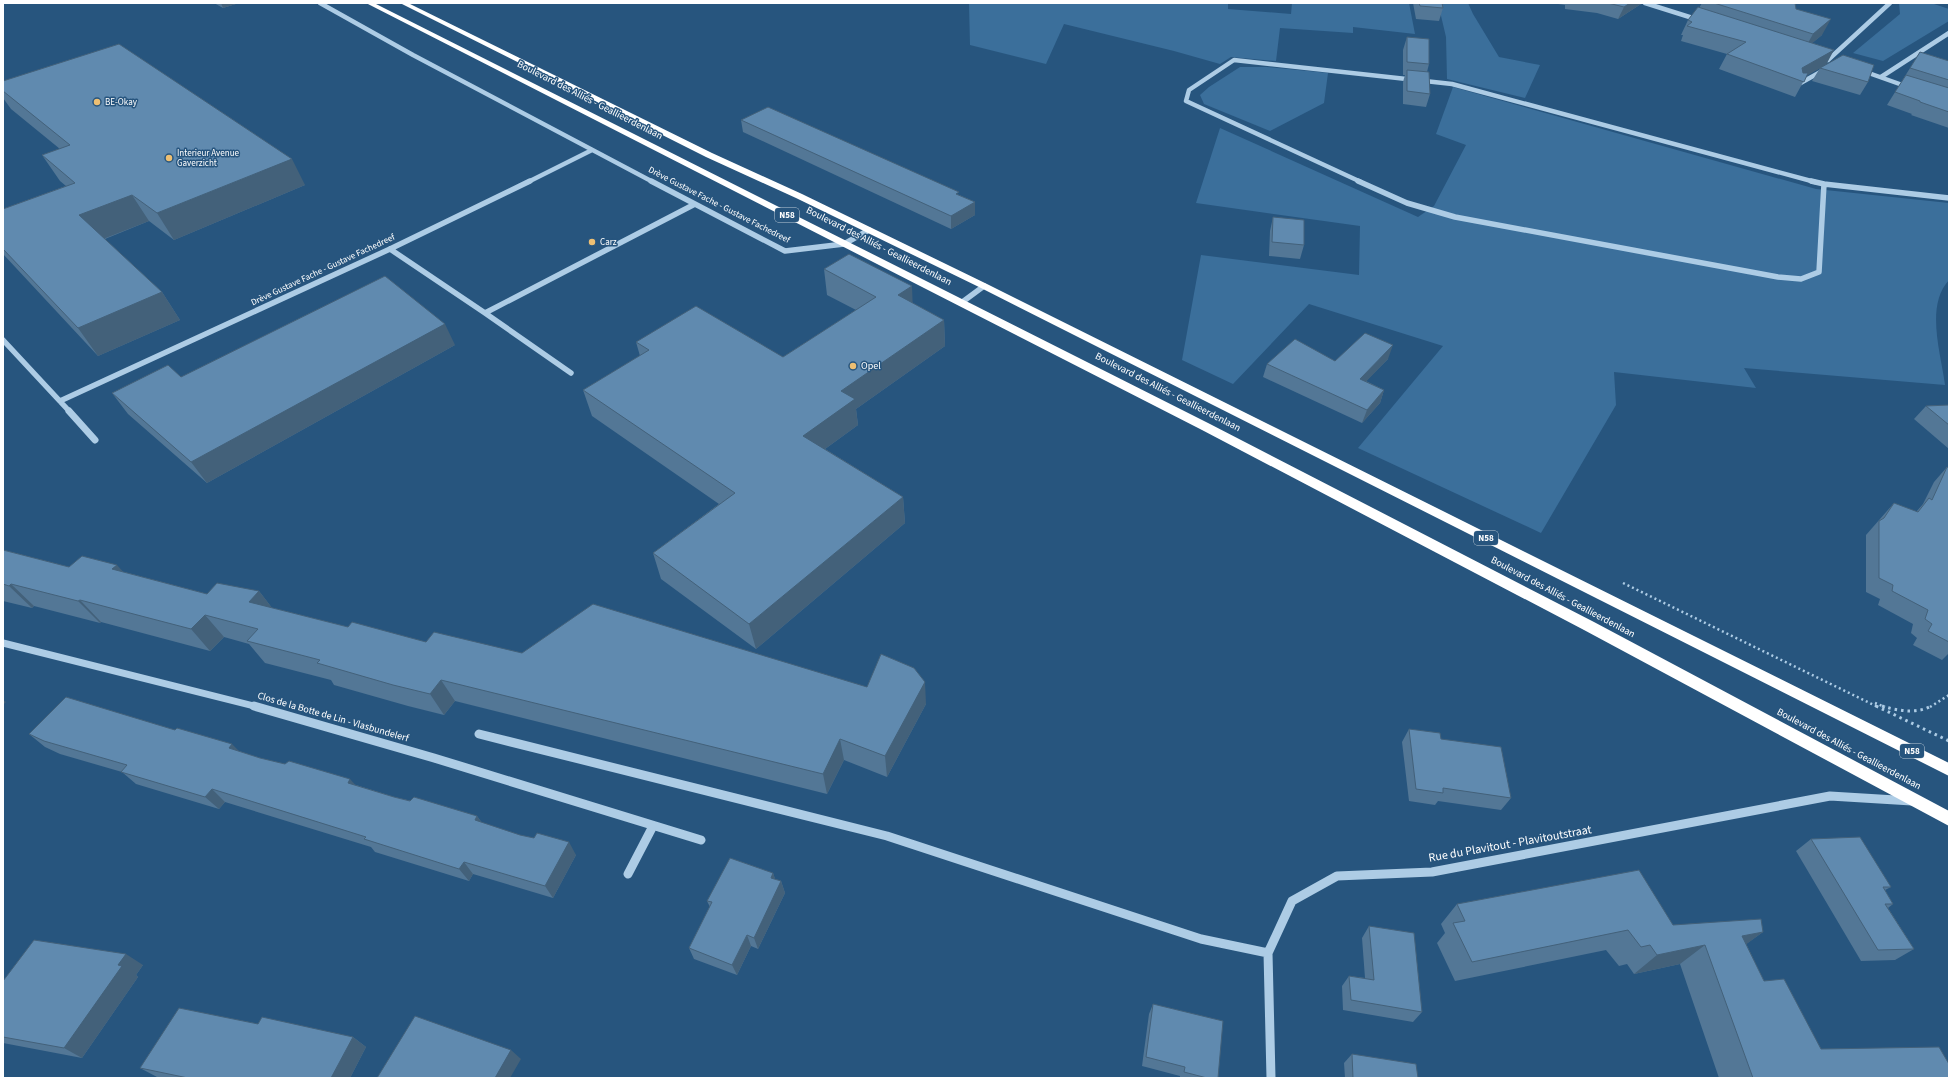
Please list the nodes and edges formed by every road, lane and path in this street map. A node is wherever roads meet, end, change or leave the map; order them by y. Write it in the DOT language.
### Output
graph roads {
  1 [pos="320,3"];
  2 [pos="369,3"];
  3 [pos="403,3"];
  4 [pos="1645,3"];
  5 [pos="1890,3"];
  6 [pos="1707,22"];
  7 [pos="1949,33"];
  8 [pos="1940,38"];
  9 [pos="1949,41"];
  10 [pos="1822,58"];
  11 [pos="1828,60"];
  12 [pos="1836,63"];
  13 [pos="1830,66"];
  14 [pos="1859,70"];
  15 [pos="1881,77"];
  16 [pos="1797,85"];
  17 [pos="1911,88"];
  18 [pos="592,150"];
  19 [pos="1824,184"];
  20 [pos="1949,198"];
  21 [pos="694,204"];
  22 [pos="869,230"];
  23 [pos="844,244"];
  24 [pos="390,249"];
  25 [pos="984,286"];
  26 [pos="961,303"];
  27 [pos="485,313"];
  28 [pos="3,340"];
  29 [pos="571,372"];
  30 [pos="60,400"];
  31 [pos="95,440"];
  32 [pos="3,643"];
  33 [pos="1949,695"];
  34 [pos="1863,699"];
  35 [pos="479,734"];
  36 [pos="1949,770"];
  37 [pos="1918,802"];
  38 [pos="1949,819"];
  39 [pos="653,826"];
  40 [pos="700,840"];
  41 [pos="628,874"];
  42 [pos="1268,953"];
  43 [pos="1271,1078"];
  1 -- 18 [label="street, Drève Gustave Fache - Gustave Fachedreef"];
  2 -- 23 [label="highway, Boulevard des Alliés - Geallieerdenlaan / N58"];
  3 -- 22 [label="highway, Boulevard des Alliés - Geallieerdenlaan / N58"];
  4 -- 6 [label="street"];
  5 -- 11 [label="street"];
  7 -- 8 [label="street"];
  8 -- 9 [label="street"];
  8 -- 15 [label="street"];
  10 -- 11 [label="street"];
  11 -- 12 [label="street"];
  13 -- 16 [label="street"];
  14 -- 15 [label="street"];
  15 -- 17 [label="street"];
  18 -- 21 [label="street, Drève Gustave Fache - Gustave Fachedreef"];
  18 -- 24 [label="street, Drève Gustave Fache - Gustave Fachedreef"];
  19 -- 19 [label="street"];
  19 -- 20 [label="street"];
  21 -- 23 [label="street, Drève Gustave Fache - Gustave Fachedreef"];
  21 -- 27 [label="street"];
  22 -- 23 [label="street"];
  22 -- 25 [label="highway, Boulevard des Alliés - Geallieerdenlaan / N58"];
  23 -- 26 [label="highway, Boulevard des Alliés - Geallieerdenlaan / N58"];
  24 -- 27 [label="street"];
  24 -- 30 [label="street, Drève Gustave Fache - Gustave Fachedreef"];
  25 -- 26 [label="street"];
  25 -- 36 [label="highway, Boulevard des Alliés - Geallieerdenlaan / N58"];
  26 -- 37 [label="highway, Boulevard des Alliés - Geallieerdenlaan / N58"];
  27 -- 29 [label="street"];
  28 -- 30 [label="street"];
  30 -- 31 [label="street"];
  32 -- 39 [label="street, Clos de la Botte de Lin - Vlasbundelerf"];
  33 -- 34 [label="path"];
  35 -- 42 [label="street"];
  37 -- 38 [label="highway, Boulevard des Alliés - Geallieerdenlaan / N58"];
  37 -- 42 [label="street, Rue du Plavitout - Plavitoutstraat"];
  39 -- 40 [label="street, Clos de la Botte de Lin - Vlasbundelerf"];
  39 -- 41 [label="street"];
  42 -- 43 [label="street, Rue du Plavitout - Plavitoutstraat"];
}
